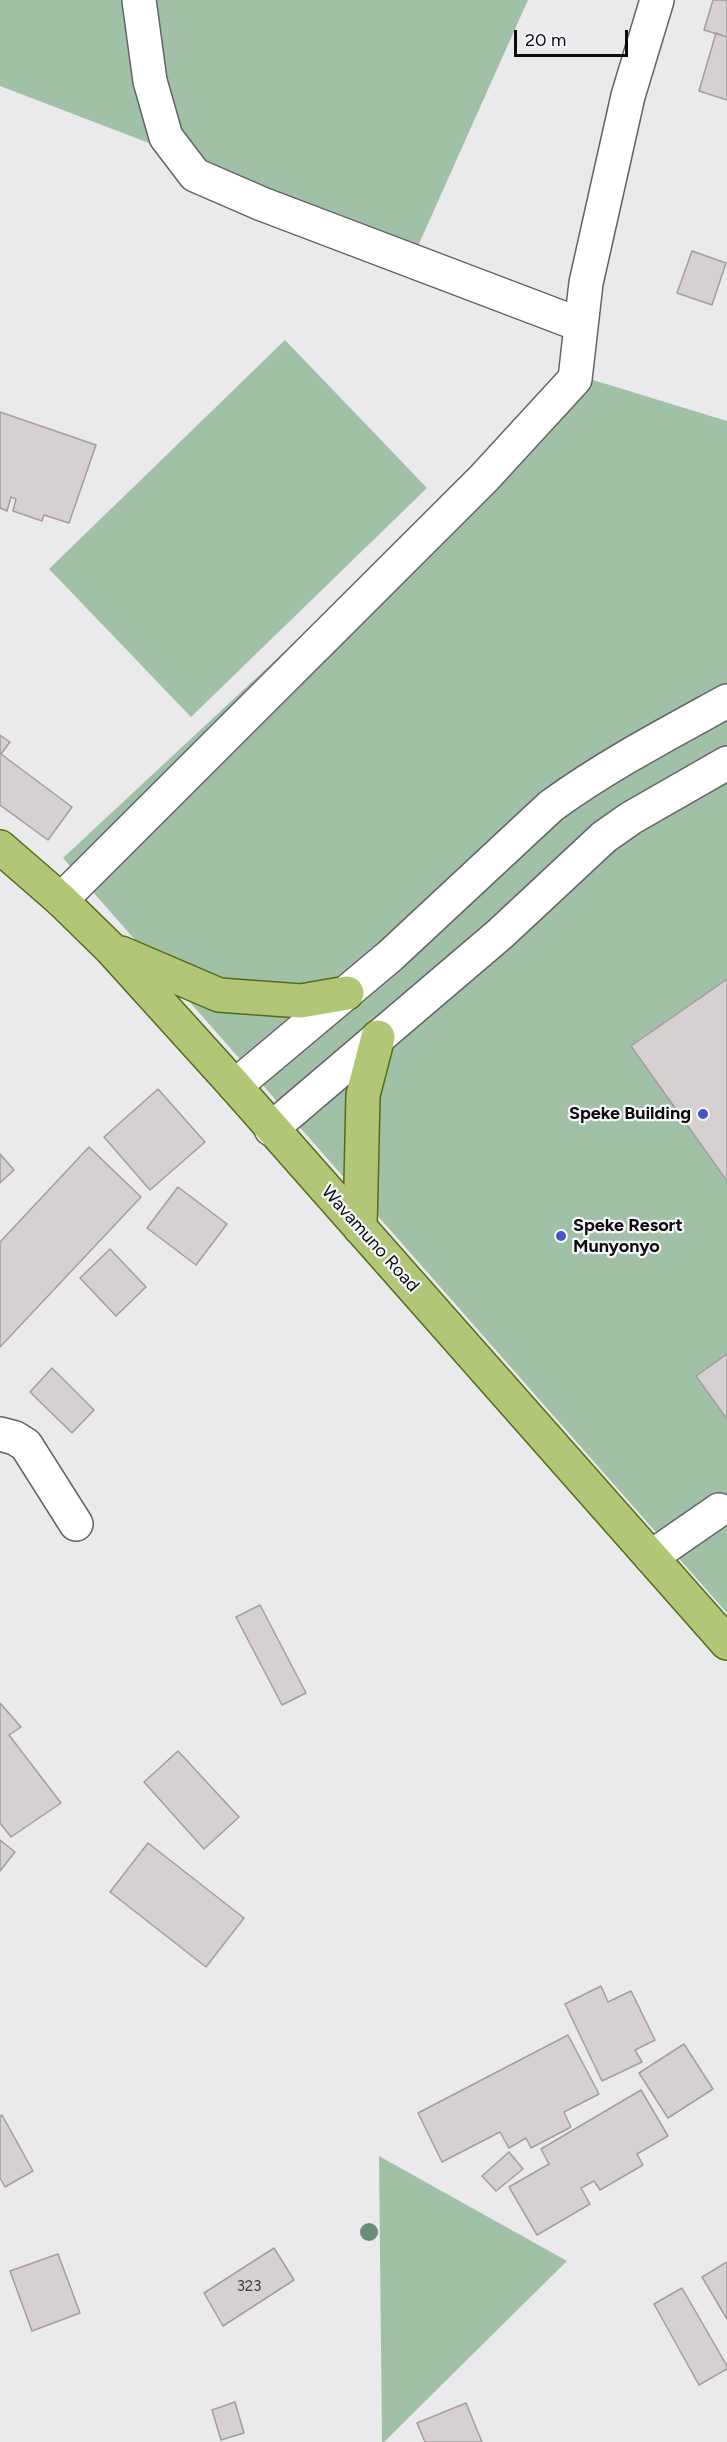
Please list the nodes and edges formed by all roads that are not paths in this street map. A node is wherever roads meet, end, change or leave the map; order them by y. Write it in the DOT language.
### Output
graph roads {
  1 [pos="139,0"];
  2 [pos="657,0"];
  3 [pos="581,325"];
  4 [pos="727,701"];
  5 [pos="727,763"];
  6 [pos="0,847"];
  7 [pos="61,900"];
  8 [pos="111,949"];
  9 [pos="347,993"];
  10 [pos="378,1037"];
  11 [pos="235,1086"];
  12 [pos="271,1130"];
  13 [pos="360,1228"];
  14 [pos="0,1434"];
  15 [pos="719,1510"];
  16 [pos="76,1524"];
  17 [pos="651,1557"];
  18 [pos="727,1643"];
  1 -- 3 [label="street"];
  2 -- 3 [label="street"];
  3 -- 7 [label="street"];
  4 -- 9 [label="street"];
  5 -- 10 [label="street"];
  6 -- 7 [label="main road, Wavamuno Road"];
  7 -- 8 [label="main road, Wavamuno Road"];
  8 -- 9 [label="main road"];
  8 -- 11 [label="main road, Wavamuno Road"];
  9 -- 11 [label="street"];
  10 -- 12 [label="street"];
  10 -- 13 [label="main road"];
  11 -- 12 [label="main road, Wavamuno Road"];
  12 -- 13 [label="main road, Wavamuno Road"];
  13 -- 17 [label="main road, Wavamuno Road"];
  14 -- 16 [label="street"];
  15 -- 17 [label="street"];
  17 -- 18 [label="main road, Wavamuno Road"];
}
